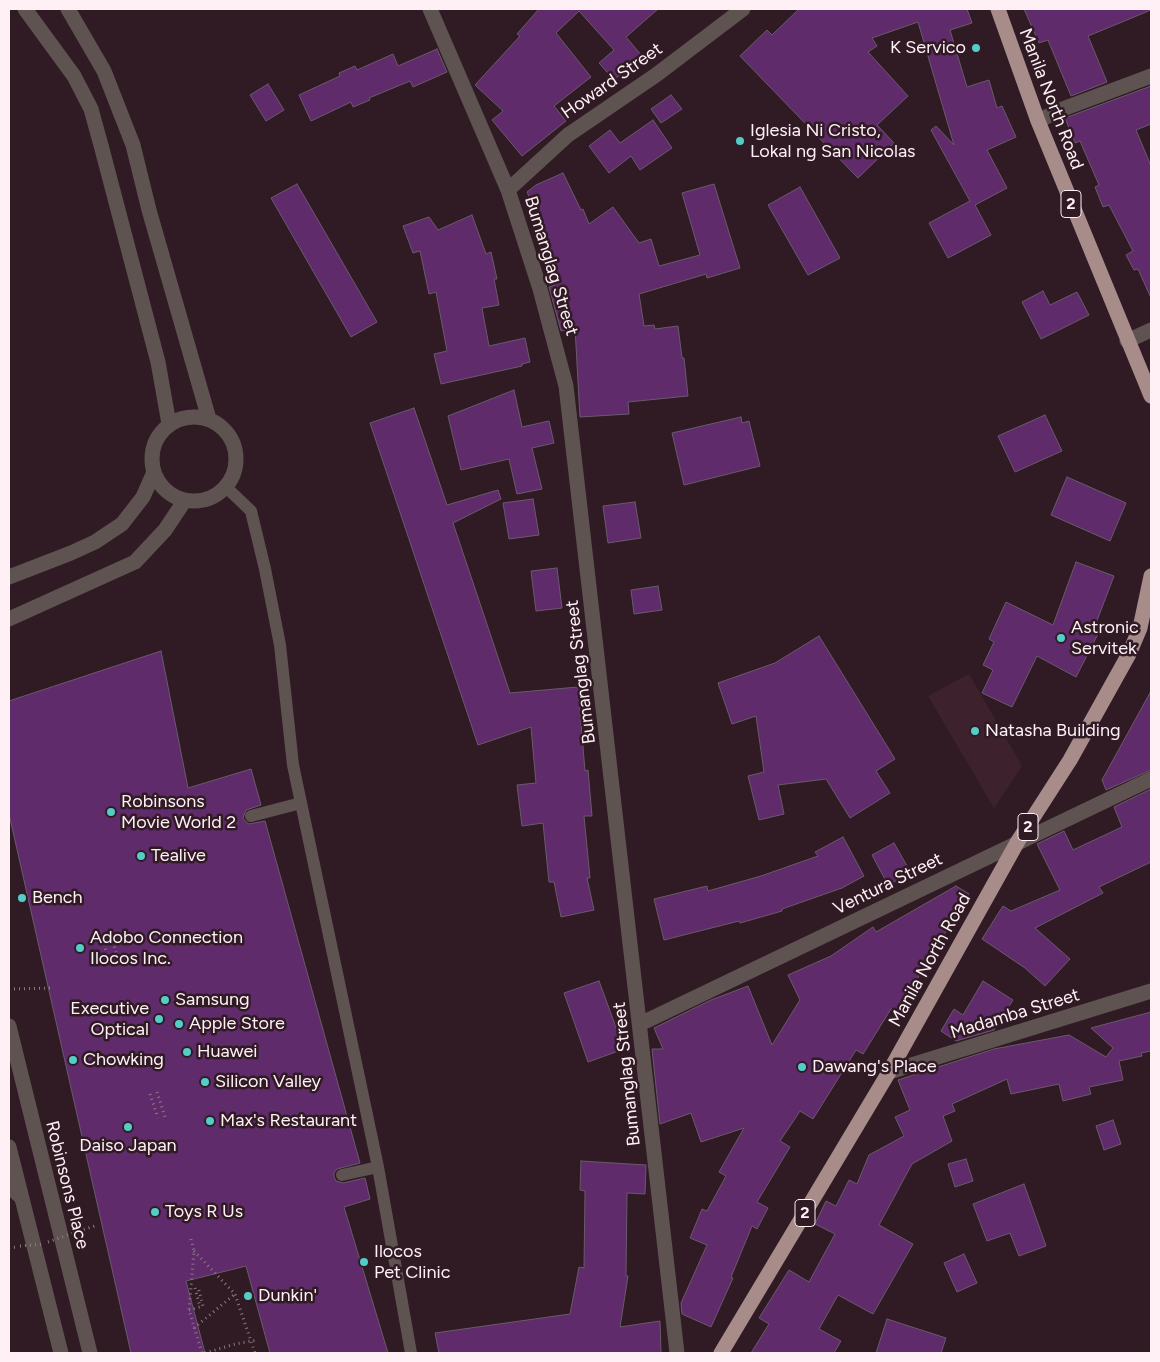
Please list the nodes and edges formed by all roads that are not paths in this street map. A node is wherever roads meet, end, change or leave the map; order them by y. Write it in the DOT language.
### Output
graph roads {
  1 [pos="25,9"];
  2 [pos="68,9"];
  3 [pos="430,9"];
  4 [pos="743,9"];
  5 [pos="998,9"];
  6 [pos="1151,76"];
  7 [pos="1038,121"];
  8 [pos="508,190"];
  9 [pos="1151,330"];
  10 [pos="1127,341"];
  11 [pos="1151,396"];
  12 [pos="209,420"];
  13 [pos="169,424"];
  14 [pos="154,472"];
  15 [pos="226,487"];
  16 [pos="185,500"];
  17 [pos="1151,576"];
  18 [pos="9,577"];
  19 [pos="9,619"];
  20 [pos="1151,779"];
  21 [pos="300,803"];
  22 [pos="251,816"];
  23 [pos="1018,841"];
  24 [pos="1151,991"];
  25 [pos="640,1024"];
  26 [pos="9,1026"];
  27 [pos="889,1072"];
  28 [pos="9,1147"];
  29 [pos="378,1167"];
  30 [pos="342,1174"];
  31 [pos="9,1182"];
  32 [pos="22,1200"];
  33 [pos="61,1353"];
  34 [pos="90,1353"];
  35 [pos="411,1353"];
  36 [pos="677,1353"];
  37 [pos="722,1353"];
  1 -- 13 [label="street"];
  2 -- 12 [label="street"];
  3 -- 8 [label="street, Bumanglag Street"];
  4 -- 8 [label="street, Howard Street"];
  5 -- 7 [label="highway, Manila North Road / 2"];
  6 -- 7 [label="street"];
  7 -- 10 [label="highway, Manila North Road / 2"];
  8 -- 25 [label="street, Bumanglag Street"];
  9 -- 10 [label="street"];
  10 -- 11 [label="highway, Manila North Road / 2"];
  12 -- 13 [label="street"];
  12 -- 15 [label="street"];
  13 -- 14 [label="street"];
  14 -- 16 [label="street"];
  14 -- 18 [label="street"];
  15 -- 16 [label="street"];
  15 -- 21 [label="lane"];
  16 -- 19 [label="street"];
  17 -- 23 [label="highway, Manila North Road / 2"];
  20 -- 23 [label="street, Ventura Street"];
  21 -- 22 [label="lane"];
  21 -- 29 [label="lane"];
  23 -- 25 [label="street, Ventura Street"];
  23 -- 27 [label="highway, Manila North Road / 2"];
  24 -- 27 [label="street, Madamba Street"];
  25 -- 36 [label="street, Bumanglag Street"];
  26 -- 34 [label="street, Robinsons Place"];
  27 -- 37 [label="highway, Manila North Road / 2"];
  28 -- 32 [label="street"];
  29 -- 30 [label="lane"];
  29 -- 35 [label="lane"];
  31 -- 32 [label="lane"];
  32 -- 33 [label="street"];
}
